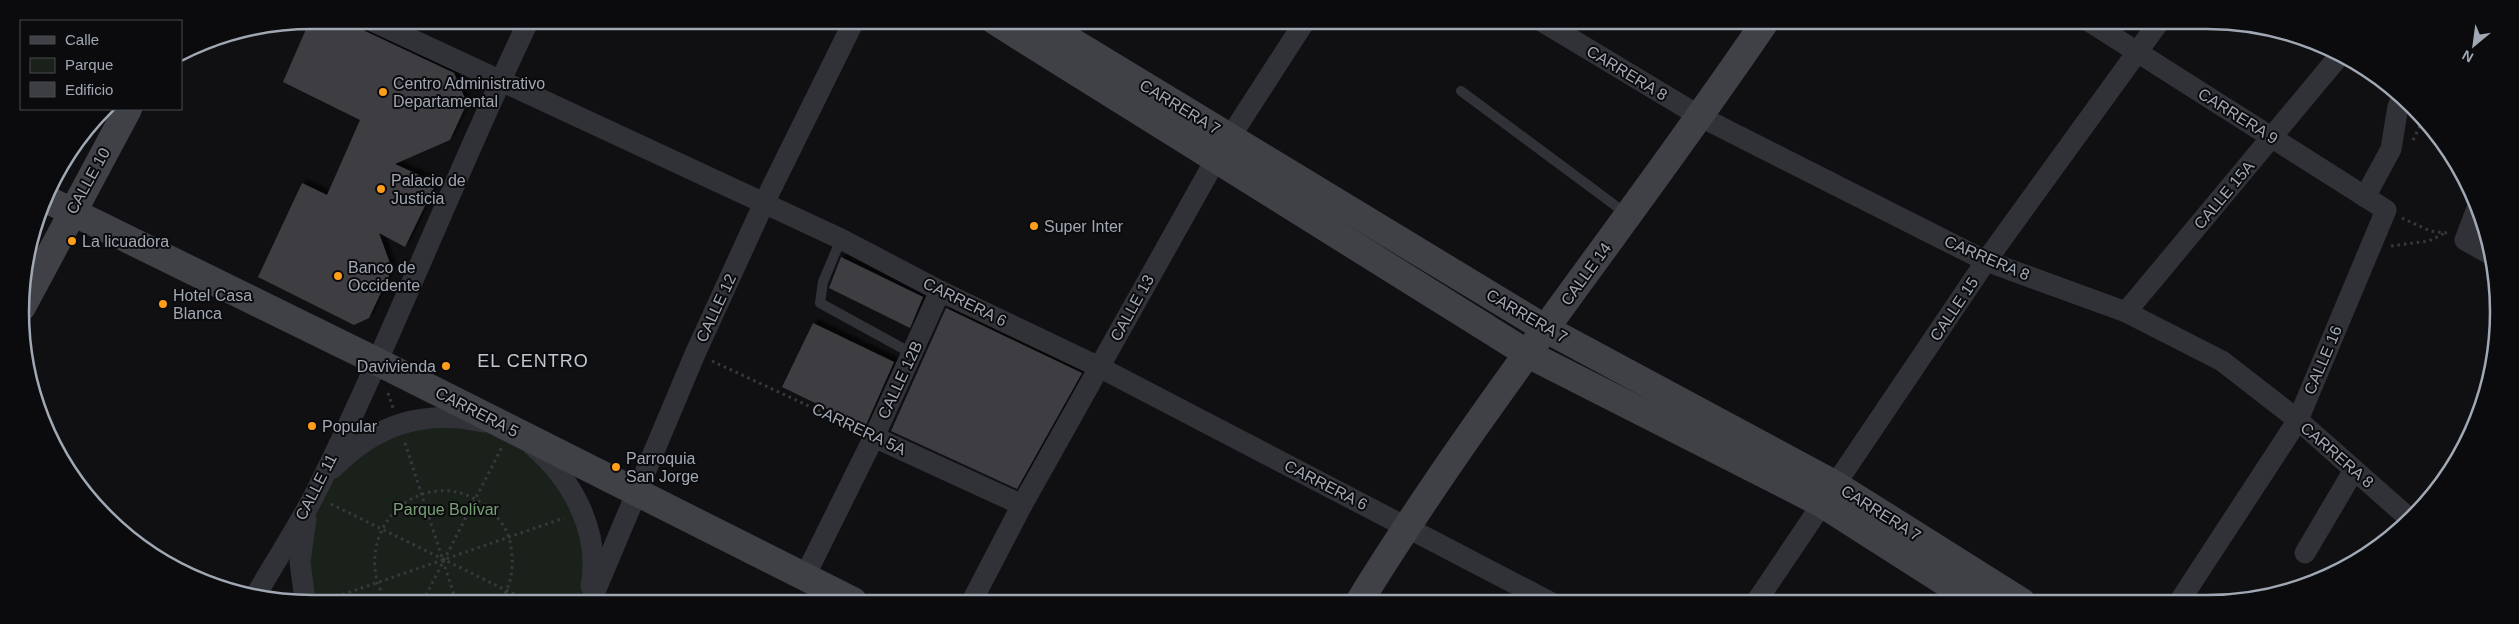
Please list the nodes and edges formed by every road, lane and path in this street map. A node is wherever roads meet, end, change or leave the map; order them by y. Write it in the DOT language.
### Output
graph roads {
  1 [pos="390,29"];
  2 [pos="525,29"];
  3 [pos="850,29"];
  4 [pos="1009,29"];
  5 [pos="1050,29"];
  6 [pos="1300,29"];
  7 [pos="1555,29"];
  8 [pos="1760,29"];
  9 [pos="2101,29"];
  10 [pos="2154,29"];
  11 [pos="2137,52"];
  12 [pos="2336,60"];
  13 [pos="501,79"];
  14 [pos="1461,91"];
  15 [pos="2398,106"];
  16 [pos="127,110"];
  17 [pos="1701,118"];
  18 [pos="2272,138"];
  19 [pos="1223,148"];
  20 [pos="2365,197"];
  21 [pos="51,201"];
  22 [pos="764,203"];
  23 [pos="2386,210"];
  24 [pos="71,211"];
  25 [pos="1628,216"];
  26 [pos="2474,217"];
  27 [pos="2445,233"];
  28 [pos="840,239"];
  29 [pos="2465,240"];
  30 [pos="2484,250"];
  31 [pos="2368,253"];
  32 [pos="1986,261"];
  33 [pos="940,291"];
  34 [pos="29,293"];
  35 [pos="2126,312"];
  36 [pos="1546,329"];
  37 [pos="695,354"];
  38 [pos="913,354"];
  39 [pos="1528,354"];
  40 [pos="378,362"];
  41 [pos="1099,367"];
  42 [pos="2298,420"];
  43 [pos="399,424"];
  44 [pos="512,429"];
  45 [pos="874,437"];
  46 [pos="2354,470"];
  47 [pos="636,493"];
  48 [pos="422,494"];
  49 [pos="1828,494"];
  50 [pos="314,495"];
  51 [pos="475,498"];
  52 [pos="1022,506"];
  53 [pos="582,511"];
  54 [pos="2405,514"];
  55 [pos="1406,526"];
  56 [pos="381,529"];
  57 [pos="510,537"];
  58 [pos="2305,553"];
  59 [pos="443,560"];
  60 [pos="805,576"];
  61 [pos="377,583"];
  62 [pos="259,590"];
  63 [pos="508,592"];
  64 [pos="304,595"];
  65 [pos="344,595"];
  66 [pos="384,595"];
  67 [pos="426,595"];
  68 [pos="454,595"];
  69 [pos="506,595"];
  70 [pos="514,595"];
  71 [pos="591,595"];
  72 [pos="593,595"];
  73 [pos="839,595"];
  74 [pos="976,595"];
  75 [pos="1363,595"];
  76 [pos="1537,595"];
  77 [pos="1761,595"];
  78 [pos="1966,595"];
  79 [pos="2009,595"];
  80 [pos="2184,595"];
  1 -- 13 [label="street, CARRERA 6"];
  2 -- 13 [label="street, CALLE 11"];
  3 -- 22 [label="street, CALLE 12"];
  4 -- 19 [label="main road, CARRERA 7"];
  5 -- 19 [label="main road, CARRERA 7"];
  6 -- 19 [label="street, CALLE 13"];
  7 -- 17 [label="street, CARRERA 8"];
  8 -- 17 [label="main road, CALLE 14"];
  9 -- 11 [label="street, CARRERA 9"];
  10 -- 11 [label="street, CALLE 15"];
  11 -- 18 [label="street, CARRERA 9"];
  11 -- 32 [label="street, CALLE 15"];
  12 -- 18 [label="street, CALLE 15A"];
  13 -- 22 [label="street, CARRERA 6"];
  13 -- 40 [label="street, CALLE 11"];
  14 -- 25 [label="lane"];
  15 -- 20 [label="street"];
  16 -- 24 [label="main road, CALLE 10"];
  17 -- 25 [label="main road, CALLE 14"];
  17 -- 32 [label="street, CARRERA 8"];
  18 -- 20 [label="street, CARRERA 9"];
  18 -- 35 [label="street, CALLE 15A"];
  19 -- 36 [label="main road, CARRERA 7"];
  19 -- 39 [label="main road, CARRERA 7"];
  19 -- 41 [label="street, CALLE 13"];
  20 -- 23 [label="street, CARRERA 9"];
  21 -- 24 [label="main road, CARRERA 5"];
  22 -- 28 [label="street, CARRERA 6"];
  22 -- 37 [label="street, CALLE 12"];
  23 -- 27 [label="path"];
  23 -- 31 [label="street, CALLE 16"];
  24 -- 34 [label="main road, CALLE 10"];
  24 -- 40 [label="main road, CARRERA 5"];
  25 -- 36 [label="main road, CALLE 14"];
  26 -- 29 [label="street"];
  27 -- 29 [label="path"];
  27 -- 31 [label="path"];
  28 -- 33 [label="street, CARRERA 6"];
  28 -- 38 [label="lane"];
  29 -- 30 [label="street"];
  31 -- 42 [label="street, CALLE 16"];
  32 -- 35 [label="street, CARRERA 8"];
  32 -- 49 [label="street, CALLE 15"];
  33 -- 38 [label="street, CALLE 12B"];
  33 -- 41 [label="street, CARRERA 6"];
  35 -- 42 [label="street, CARRERA 8"];
  36 -- 39 [label="main road, CALLE 14"];
  36 -- 49 [label="main road, CARRERA 7"];
  37 -- 45 [label="path, CARRERA 5A"];
  37 -- 47 [label="street, CALLE 12"];
  38 -- 45 [label="street, CALLE 12B"];
  39 -- 49 [label="main road, CARRERA 7"];
  39 -- 55 [label="main road, CALLE 14"];
  40 -- 43 [label="path"];
  40 -- 44 [label="main road, CARRERA 5"];
  40 -- 50 [label="street, CALLE 11"];
  41 -- 52 [label="street, CALLE 13"];
  41 -- 55 [label="street, CARRERA 6"];
  42 -- 46 [label="street, CARRERA 8"];
  42 -- 80 [label="street, CALLE 16"];
  43 -- 44 [label="street"];
  43 -- 48 [label="path"];
  43 -- 50 [label="street"];
  44 -- 47 [label="main road, CARRERA 5"];
  44 -- 51 [label="path"];
  44 -- 53 [label="street"];
  45 -- 52 [label="street, CARRERA 5A"];
  45 -- 60 [label="street, CALLE 12B"];
  46 -- 54 [label="street, CARRERA 8"];
  46 -- 58 [label="street"];
  47 -- 60 [label="main road, CARRERA 5"];
  47 -- 72 [label="street, CALLE 12"];
  48 -- 51 [label="path"];
  48 -- 56 [label="path"];
  48 -- 59 [label="path"];
  49 -- 77 [label="street, CALLE 15"];
  49 -- 78 [label="main road, CARRERA 7"];
  49 -- 79 [label="main road, CARRERA 7"];
  50 -- 56 [label="path"];
  50 -- 62 [label="street, CALLE 11"];
  50 -- 64 [label="street"];
  51 -- 57 [label="path"];
  51 -- 59 [label="path"];
  52 -- 74 [label="street, CALLE 13"];
  53 -- 57 [label="path"];
  53 -- 71 [label="street"];
  55 -- 75 [label="main road, CALLE 14"];
  55 -- 76 [label="street, CARRERA 6"];
  56 -- 59 [label="path"];
  56 -- 61 [label="path"];
  57 -- 59 [label="path"];
  57 -- 63 [label="path"];
  59 -- 61 [label="path"];
  59 -- 63 [label="path"];
  59 -- 67 [label="path"];
  59 -- 68 [label="path"];
  60 -- 73 [label="main road, CARRERA 5"];
  61 -- 65 [label="path"];
  61 -- 66 [label="path"];
  63 -- 69 [label="path"];
  63 -- 70 [label="path"];
}
